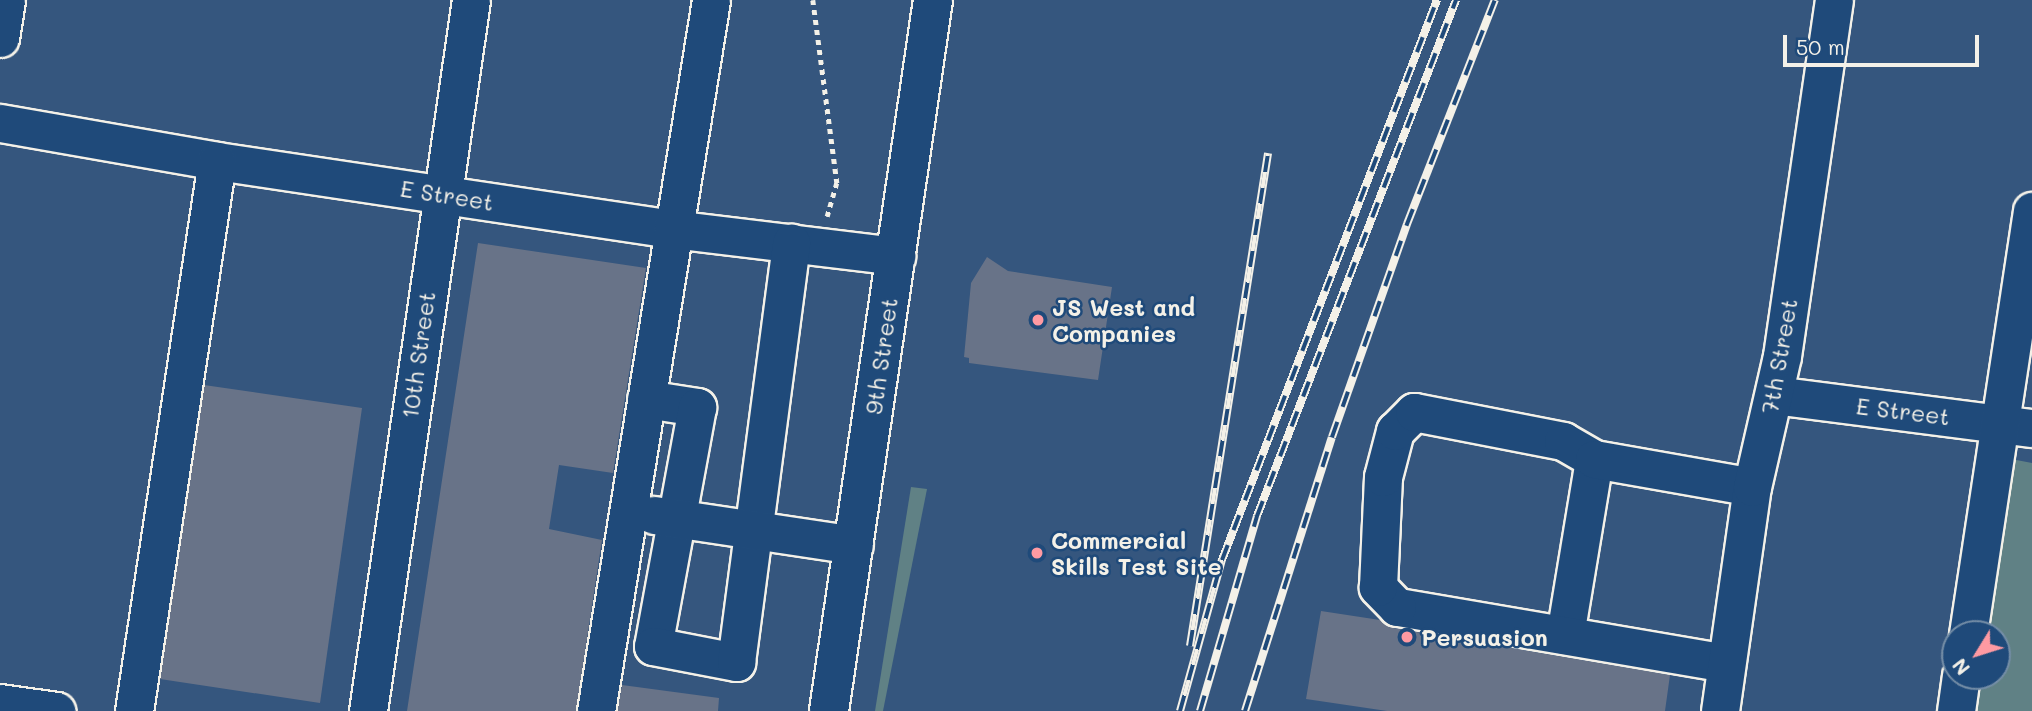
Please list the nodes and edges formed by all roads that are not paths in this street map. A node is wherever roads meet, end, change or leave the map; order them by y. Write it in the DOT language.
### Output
graph roads {
  1 [pos="6,0"];
  2 [pos="471,0"];
  3 [pos="711,0"];
  4 [pos="933,0"];
  5 [pos="1834,0"];
  6 [pos="0,38"];
  7 [pos="0,123"];
  8 [pos="217,161"];
  9 [pos="441,194"];
  10 [pos="2032,216"];
  11 [pos="673,229"];
  12 [pos="803,244"];
  13 [pos="896,257"];
  14 [pos="1774,395"];
  15 [pos="646,399"];
  16 [pos="2016,426"];
  17 [pos="1594,459"];
  18 [pos="1752,487"];
  19 [pos="628,510"];
  20 [pos="679,519"];
  21 [pos="756,531"];
  22 [pos="853,545"];
  23 [pos="1971,620"];
  24 [pos="1565,635"];
  25 [pos="1726,663"];
  26 [pos="1959,690"];
  27 [pos="0,703"];
  28 [pos="56,711"];
  29 [pos="134,711"];
  30 [pos="368,711"];
  31 [pos="596,711"];
  32 [pos="829,711"];
  33 [pos="1720,711"];
  34 [pos="1956,711"];
  1 -- 6 [label="street"];
  2 -- 9 [label="street, 10th Street"];
  3 -- 11 [label="street"];
  4 -- 13 [label="main road, 9th Street"];
  5 -- 14 [label="street, 7th Street"];
  7 -- 8 [label="street, E Street"];
  8 -- 9 [label="street, E Street"];
  8 -- 29 [label="street"];
  9 -- 11 [label="street, E Street"];
  9 -- 30 [label="street, 10th Street"];
  10 -- 16 [label="street"];
  11 -- 12 [label="street, E Street"];
  11 -- 15 [label="street"];
  12 -- 13 [label="street, E Street"];
  12 -- 21 [label="street"];
  13 -- 22 [label="main road, 9th Street"];
  14 -- 16 [label="street, E Street"];
  14 -- 18 [label="street, 7th Street"];
  15 -- 19 [label="street"];
  15 -- 20 [label="street"];
  16 -- 23 [label="street"];
  17 -- 18 [label="street"];
  17 -- 24 [label="street"];
  17 -- 24 [label="street"];
  18 -- 25 [label="street, 7th Street"];
  19 -- 20 [label="street"];
  19 -- 31 [label="street"];
  20 -- 21 [label="street"];
  20 -- 21 [label="street"];
  21 -- 22 [label="street"];
  22 -- 32 [label="main road, 9th Street"];
  24 -- 25 [label="street"];
  25 -- 33 [label="street, 7th Street"];
  26 -- 34 [label="street"];
  27 -- 28 [label="street"];
}
